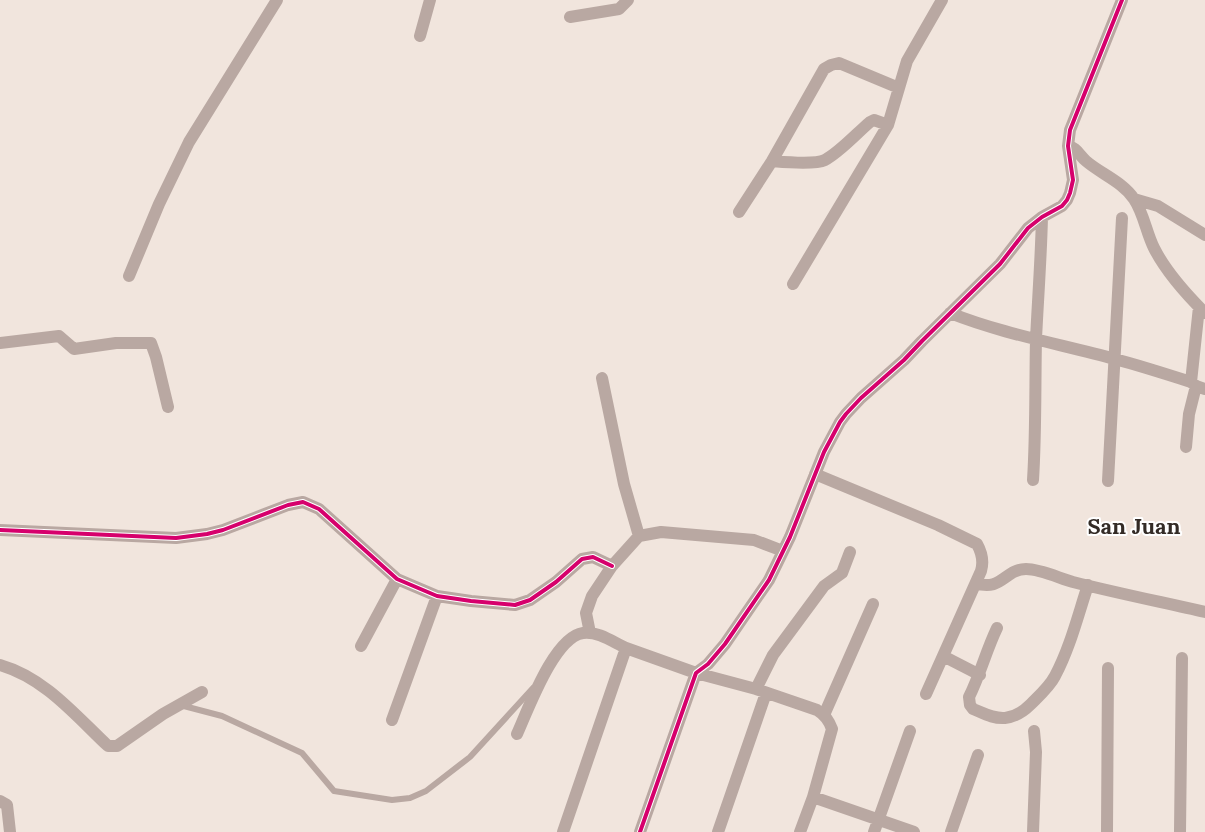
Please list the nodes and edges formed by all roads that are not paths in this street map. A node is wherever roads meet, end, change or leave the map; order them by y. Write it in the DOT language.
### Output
graph roads {
  1 [pos="277,0"];
  2 [pos="430,0"];
  3 [pos="628,0"];
  4 [pos="942,0"];
  5 [pos="1122,0"];
  6 [pos="570,17"];
  7 [pos="420,36"];
  8 [pos="899,88"];
  9 [pos="888,125"];
  10 [pos="1068,146"];
  11 [pos="772,161"];
  12 [pos="1134,199"];
  13 [pos="739,212"];
  14 [pos="1042,217"];
  15 [pos="1122,218"];
  16 [pos="1205,235"];
  17 [pos="129,276"];
  18 [pos="793,284"];
  19 [pos="1202,310"];
  20 [pos="950,313"];
  21 [pos="1036,340"];
  22 [pos="0,343"];
  23 [pos="1115,359"];
  24 [pos="602,378"];
  25 [pos="1197,386"];
  26 [pos="168,406"];
  27 [pos="1186,447"];
  28 [pos="815,474"];
  29 [pos="1034,480"];
  30 [pos="1108,481"];
  31 [pos="0,530"];
  32 [pos="639,536"];
  33 [pos="783,551"];
  34 [pos="850,552"];
  35 [pos="612,566"];
  36 [pos="397,579"];
  37 [pos="976,583"];
  38 [pos="1088,586"];
  39 [pos="437,596"];
  40 [pos="873,604"];
  41 [pos="1205,612"];
  42 [pos="997,628"];
  43 [pos="590,633"];
  44 [pos="361,646"];
  45 [pos="626,648"];
  46 [pos="943,656"];
  47 [pos="1182,658"];
  48 [pos="0,666"];
  49 [pos="1108,668"];
  50 [pos="696,673"];
  51 [pos="980,675"];
  52 [pos="541,679"];
  53 [pos="761,691"];
  54 [pos="202,692"];
  55 [pos="926,694"];
  56 [pos="180,705"];
  57 [pos="824,715"];
  58 [pos="392,720"];
  59 [pos="910,731"];
  60 [pos="1034,731"];
  61 [pos="518,734"];
  62 [pos="978,755"];
  63 [pos="813,797"];
  64 [pos="0,801"];
  65 [pos="878,820"];
  66 [pos="10,832"];
  67 [pos="563,832"];
  68 [pos="640,832"];
  69 [pos="718,832"];
  70 [pos="800,832"];
  71 [pos="874,832"];
  72 [pos="914,832"];
  73 [pos="951,832"];
  74 [pos="1033,832"];
  75 [pos="1107,832"];
  76 [pos="1180,832"];
  1 -- 17 [label="street"];
  2 -- 7 [label="street"];
  3 -- 6 [label="street"];
  4 -- 8 [label="street"];
  5 -- 10 [label="street"];
  8 -- 9 [label="street"];
  8 -- 11 [label="street"];
  9 -- 11 [label="street"];
  9 -- 18 [label="street"];
  10 -- 12 [label="street"];
  10 -- 14 [label="street"];
  11 -- 13 [label="street"];
  12 -- 16 [label="street"];
  12 -- 19 [label="street"];
  14 -- 20 [label="street"];
  14 -- 21 [label="street"];
  15 -- 23 [label="street"];
  19 -- 25 [label="street"];
  20 -- 21 [label="street"];
  20 -- 28 [label="street"];
  21 -- 23 [label="street"];
  21 -- 29 [label="street"];
  22 -- 26 [label="street"];
  23 -- 25 [label="street"];
  23 -- 30 [label="street"];
  24 -- 32 [label="street"];
  25 -- 27 [label="street"];
  28 -- 33 [label="street"];
  28 -- 37 [label="street"];
  31 -- 36 [label="street"];
  32 -- 33 [label="street"];
  32 -- 35 [label="street"];
  33 -- 50 [label="street"];
  34 -- 53 [label="street"];
  35 -- 39 [label="street"];
  35 -- 43 [label="street"];
  36 -- 39 [label="street"];
  36 -- 44 [label="street"];
  37 -- 38 [label="street"];
  37 -- 46 [label="street"];
  38 -- 41 [label="street"];
  38 -- 51 [label="street"];
  39 -- 58 [label="street"];
  40 -- 57 [label="street"];
  42 -- 51 [label="street"];
  43 -- 45 [label="street"];
  43 -- 52 [label="street"];
  45 -- 50 [label="street"];
  45 -- 67 [label="street"];
  46 -- 51 [label="street"];
  46 -- 55 [label="street"];
  47 -- 76 [label="street"];
  48 -- 56 [label="street"];
  49 -- 75 [label="street"];
  50 -- 53 [label="street"];
  50 -- 68 [label="street"];
  52 -- 56 [label="lane"];
  52 -- 61 [label="street"];
  53 -- 57 [label="street"];
  53 -- 69 [label="street"];
  54 -- 56 [label="street"];
  57 -- 63 [label="street"];
  59 -- 65 [label="street"];
  60 -- 74 [label="street"];
  62 -- 73 [label="street"];
  63 -- 65 [label="street"];
  63 -- 70 [label="street"];
  64 -- 66 [label="street"];
  65 -- 71 [label="street"];
  65 -- 72 [label="street"];
}
